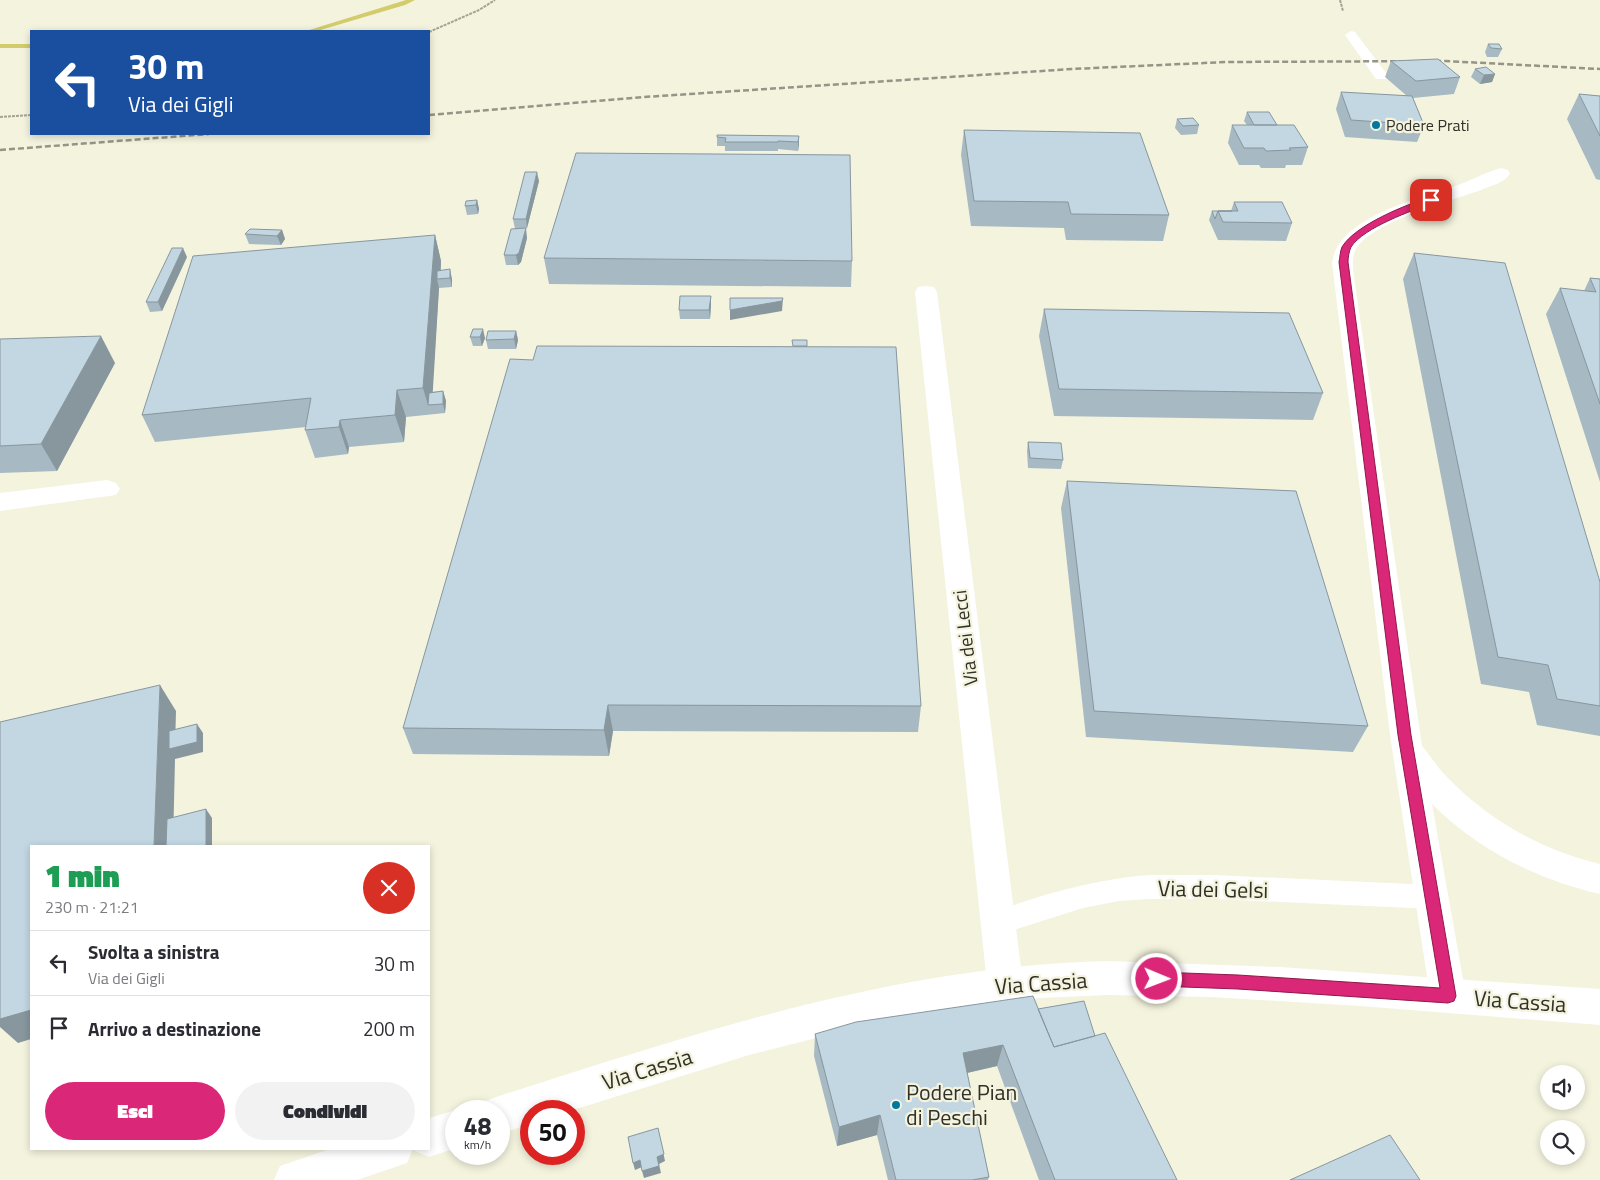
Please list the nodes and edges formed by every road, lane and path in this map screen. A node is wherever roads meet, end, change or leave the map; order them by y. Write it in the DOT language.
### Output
graph roads {
  1 [pos="495,0"];
  2 [pos="430,32"];
  3 [pos="1351,35"];
  4 [pos="1381,76"];
  5 [pos="30,115"];
  6 [pos="0,117"];
  7 [pos="1501,174"];
  8 [pos="926,292"];
  9 [pos="107,490"];
  10 [pos="0,502"];
  11 [pos="1408,747"];
  12 [pos="1600,879"];
  13 [pos="1433,897"];
  14 [pos="998,923"];
  15 [pos="1005,984"];
  16 [pos="1448,996"];
  17 [pos="1600,1007"];
  18 [pos="510,1112"];
  19 [pos="445,1132"];
  20 [pos="430,1137"];
  21 [pos="390,1150"];
  22 [pos="294,1180"];
  1 -- 2 [label="path"];
  3 -- 4 [label="lane"];
  5 -- 6 [label="path"];
  7 -- 11 [label="street"];
  8 -- 14 [label="street, Via dei Lecci"];
  9 -- 10 [label="street"];
  11 -- 12 [label="street"];
  11 -- 13 [label="street"];
  13 -- 14 [label="lane, Via dei Gelsi"];
  13 -- 16 [label="street"];
  14 -- 15 [label="street, Via dei Lecci"];
  15 -- 16 [label="street, Via Cassia"];
  15 -- 18 [label="street, Via Cassia"];
  16 -- 17 [label="street, Via Cassia"];
  19 -- 20 [label="street"];
  21 -- 22 [label="street"];
}
